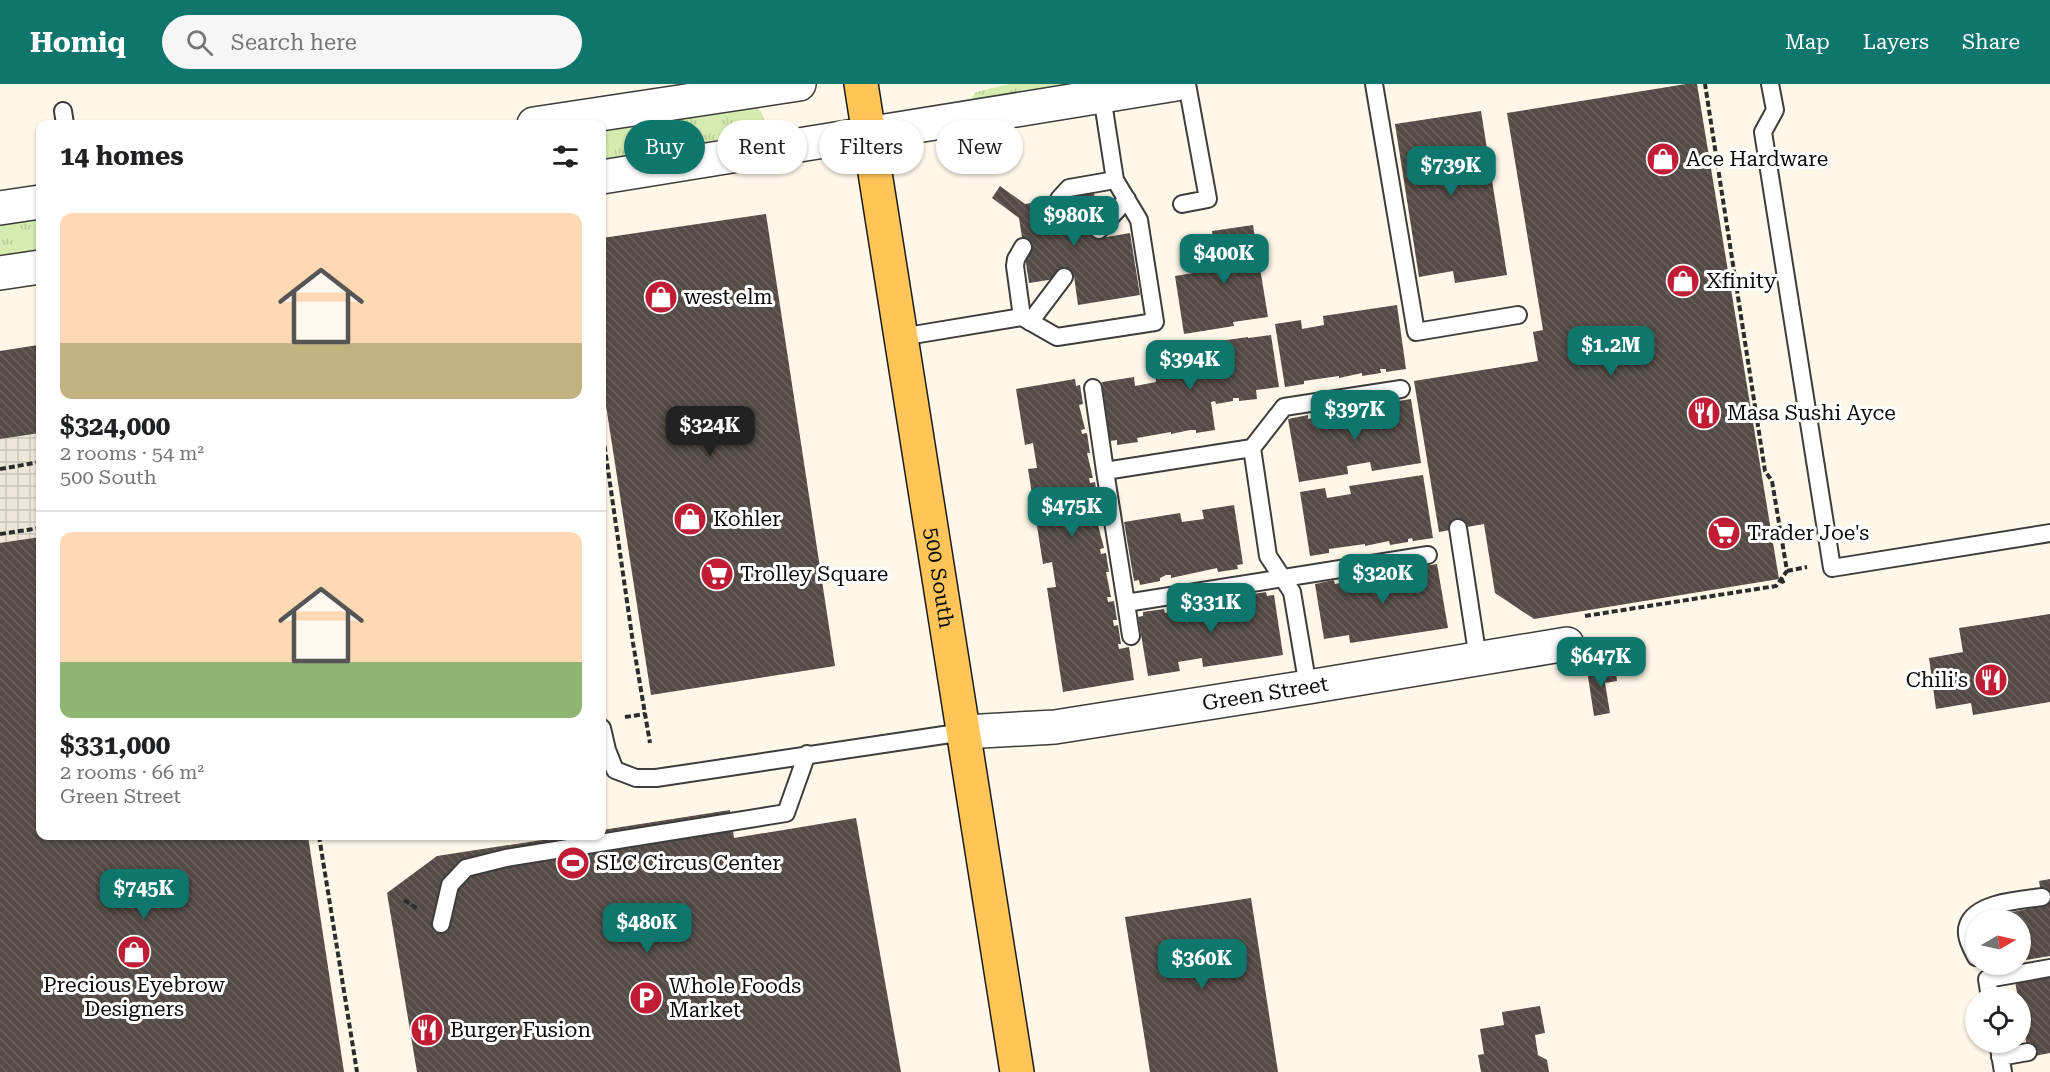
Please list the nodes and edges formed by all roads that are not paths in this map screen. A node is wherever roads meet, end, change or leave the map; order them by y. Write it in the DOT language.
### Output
graph roads {
  1 [pos="799,84"];
  2 [pos="861,84"];
  3 [pos="1176,84"];
  4 [pos="1187,84"];
  5 [pos="1374,84"];
  6 [pos="1770,84"];
  7 [pos="1102,96"];
  8 [pos="560,120"];
  9 [pos="867,120"];
  10 [pos="924,125"];
  11 [pos="819,142"];
  12 [pos="875,174"];
  13 [pos="606,176"];
  14 [pos="1115,180"];
  15 [pos="1059,199"];
  16 [pos="1127,199"];
  17 [pos="36,203"];
  18 [pos="1182,204"];
  19 [pos="0,208"];
  20 [pos="1099,230"];
  21 [pos="1023,247"];
  22 [pos="36,268"];
  23 [pos="0,273"];
  24 [pos="1064,277"];
  25 [pos="1518,315"];
  26 [pos="1026,320"];
  27 [pos="901,337"];
  28 [pos="1093,388"];
  29 [pos="1401,389"];
  30 [pos="1252,448"];
  31 [pos="1105,471"];
  32 [pos="1458,528"];
  33 [pos="2050,533"];
  34 [pos="1428,555"];
  35 [pos="1282,577"];
  36 [pos="1126,603"];
  37 [pos="1574,631"];
  38 [pos="1131,636"];
  39 [pos="1478,659"];
  40 [pos="1308,687"];
  41 [pos="964,732"];
  42 [pos="606,746"];
  43 [pos="807,754"];
  44 [pos="2042,897"];
  45 [pos="1985,909"];
  46 [pos="441,924"];
  47 [pos="2050,968"];
  48 [pos="2031,969"];
  49 [pos="2022,1053"];
  50 [pos="2000,1057"];
  51 [pos="1017,1072"];
  1 -- 8 [label="street"];
  2 -- 9 [label="main road, 500 South"];
  3 -- 7 [label="street"];
  4 -- 18 [label="lane"];
  5 -- 25 [label="lane"];
  6 -- 33 [label="lane"];
  7 -- 10 [label="street"];
  7 -- 14 [label="lane"];
  11 -- 13 [label="street"];
  12 -- 27 [label="main road, 500 South"];
  14 -- 15 [label="lane"];
  14 -- 16 [label="lane"];
  16 -- 20 [label="lane"];
  16 -- 26 [label="lane"];
  17 -- 19 [label="street"];
  21 -- 26 [label="lane"];
  22 -- 23 [label="street"];
  24 -- 26 [label="lane"];
  26 -- 27 [label="lane"];
  27 -- 41 [label="main road, 500 South"];
  28 -- 31 [label="lane"];
  29 -- 30 [label="lane"];
  30 -- 31 [label="lane"];
  30 -- 35 [label="lane"];
  31 -- 36 [label="lane"];
  32 -- 39 [label="lane"];
  34 -- 35 [label="lane"];
  35 -- 36 [label="lane"];
  35 -- 40 [label="lane"];
  36 -- 38 [label="lane"];
  37 -- 39 [label="street, Green Street"];
  39 -- 40 [label="street, Green Street"];
  40 -- 41 [label="street, Green Street"];
  41 -- 43 [label="lane"];
  41 -- 51 [label="main road, 500 South"];
  42 -- 43 [label="lane"];
  43 -- 46 [label="lane"];
  44 -- 45 [label="lane"];
  47 -- 48 [label="lane"];
  49 -- 50 [label="lane"];
}
